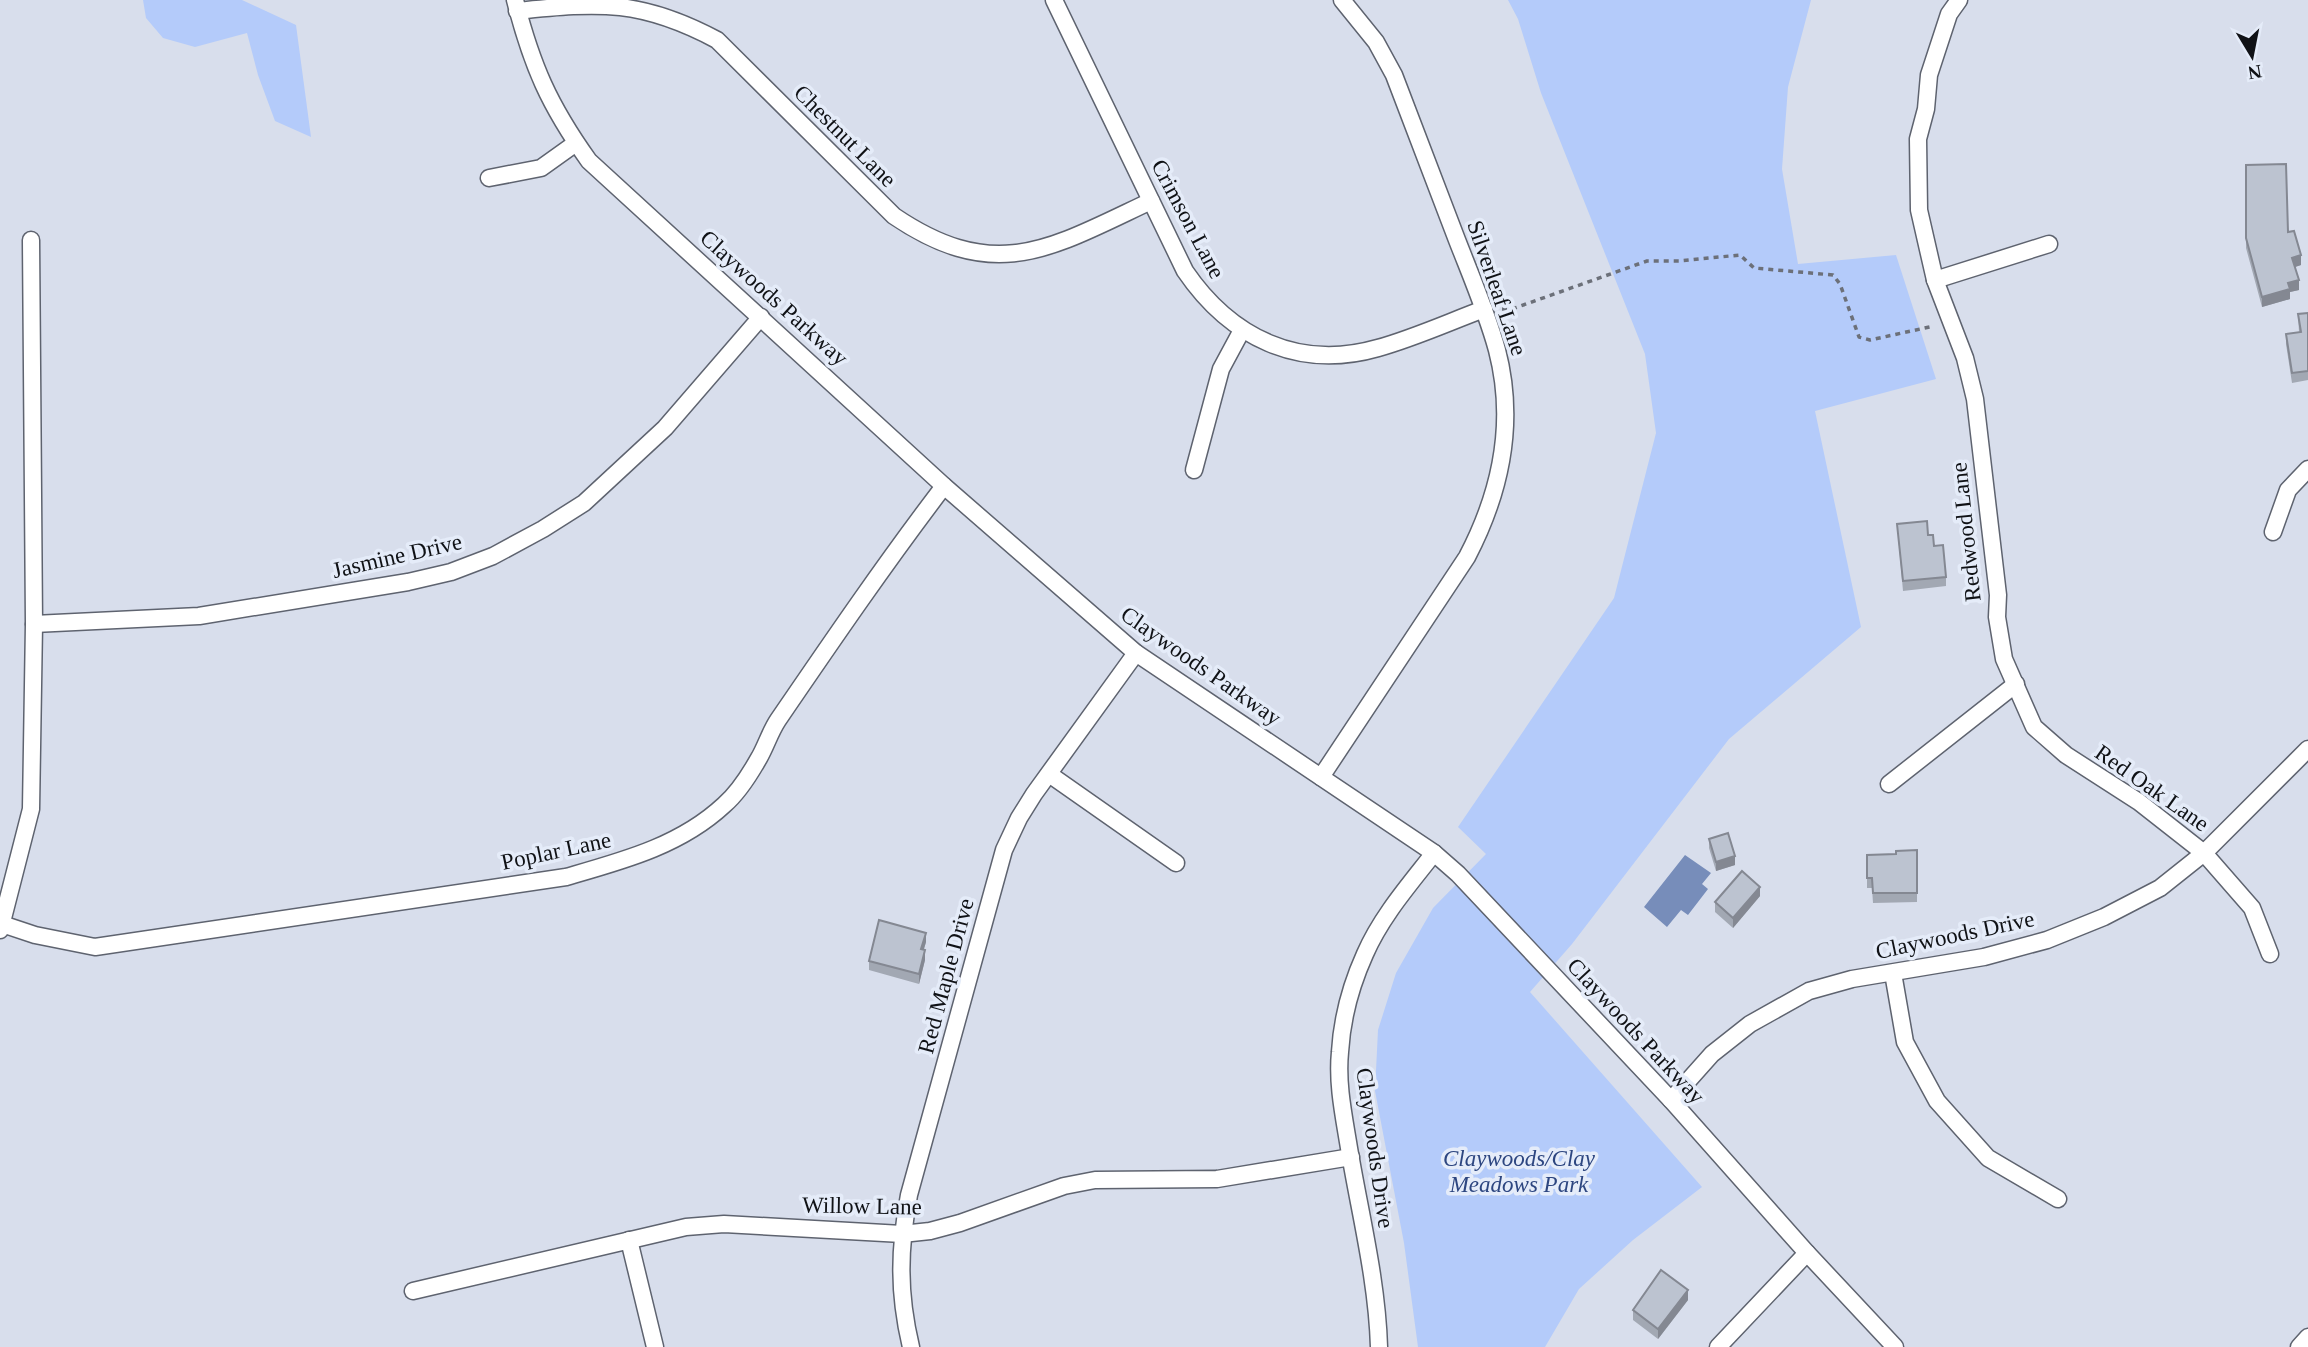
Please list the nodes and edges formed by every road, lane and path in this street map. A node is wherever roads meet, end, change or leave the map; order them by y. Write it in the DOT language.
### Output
graph roads {
  1 [pos="1054,0"];
  2 [pos="1342,0"];
  3 [pos="1959,0"];
  4 [pos="516,5"];
  5 [pos="576,143"];
  6 [pos="489,178"];
  7 [pos="1151,201"];
  8 [pos="31,240"];
  9 [pos="2049,244"];
  10 [pos="1935,281"];
  11 [pos="1484,309"];
  12 [pos="761,317"];
  13 [pos="1951,322"];
  14 [pos="1242,330"];
  15 [pos="2308,469"];
  16 [pos="1194,470"];
  17 [pos="944,486"];
  18 [pos="2273,532"];
  19 [pos="34,624"];
  20 [pos="1136,653"];
  21 [pos="2016,684"];
  22 [pos="2308,749"];
  23 [pos="2074,761"];
  24 [pos="1049,774"];
  25 [pos="1321,777"];
  26 [pos="1889,784"];
  27 [pos="1434,853"];
  28 [pos="2204,853"];
  29 [pos="1176,863"];
  30 [pos="1,927"];
  31 [pos="2270,954"];
  32 [pos="1893,973"];
  33 [pos="1671,1101"];
  34 [pos="1351,1157"];
  35 [pos="2058,1199"];
  36 [pos="902,1234"];
  37 [pos="629,1240"];
  38 [pos="1807,1253"];
  39 [pos="413,1291"];
  40 [pos="2308,1337"];
  41 [pos="654,1347"];
  42 [pos="911,1347"];
  43 [pos="1379,1347"];
  44 [pos="1718,1347"];
  45 [pos="1895,1347"];
  46 [pos="2299,1347"];
  1 -- 7 [label="street, Crimson Lane"];
  2 -- 11 [label="street, Silverleaf Lane"];
  3 -- 10 [label="street, Redwood Lane"];
  4 -- 5 [label="street, Claywoods Parkway"];
  4 -- 7 [label="street, Chestnut Lane"];
  5 -- 6 [label="street"];
  5 -- 12 [label="street, Claywoods Parkway"];
  7 -- 14 [label="street, Crimson Lane"];
  8 -- 19 [label="street"];
  9 -- 10 [label="street"];
  10 -- 13 [label="street, Redwood Lane"];
  11 -- 13 [label="path"];
  11 -- 14 [label="street, Crimson Lane"];
  11 -- 25 [label="street, Silverleaf Lane"];
  12 -- 17 [label="street, Claywoods Parkway"];
  12 -- 19 [label="street, Jasmine Drive"];
  13 -- 21 [label="street, Redwood Lane"];
  14 -- 16 [label="street"];
  15 -- 18 [label="street"];
  17 -- 20 [label="street, Claywoods Parkway"];
  17 -- 30 [label="street, Poplar Lane"];
  19 -- 30 [label="street"];
  20 -- 24 [label="street, Red Maple Drive"];
  20 -- 25 [label="street, Claywoods Parkway"];
  21 -- 23 [label="street, Redwood Lane"];
  21 -- 26 [label="street"];
  22 -- 28 [label="street, Claywoods Drive"];
  23 -- 28 [label="street, Red Oak Lane"];
  24 -- 29 [label="street"];
  24 -- 36 [label="street, Red Maple Drive"];
  25 -- 27 [label="street, Claywoods Parkway"];
  27 -- 33 [label="street, Claywoods Parkway"];
  27 -- 34 [label="street, Claywoods Drive"];
  28 -- 31 [label="street, Red Oak Lane"];
  28 -- 32 [label="street, Claywoods Drive"];
  32 -- 33 [label="street, Claywoods Drive"];
  32 -- 35 [label="street"];
  33 -- 38 [label="street, Claywoods Parkway"];
  34 -- 36 [label="street, Willow Lane"];
  34 -- 43 [label="street, Claywoods Drive"];
  36 -- 37 [label="street, Willow Lane"];
  36 -- 42 [label="street, Red Maple Drive"];
  37 -- 39 [label="street, Willow Lane"];
  37 -- 41 [label="street"];
  38 -- 44 [label="street"];
  38 -- 45 [label="street, Claywoods Parkway"];
  40 -- 46 [label="street"];
}
